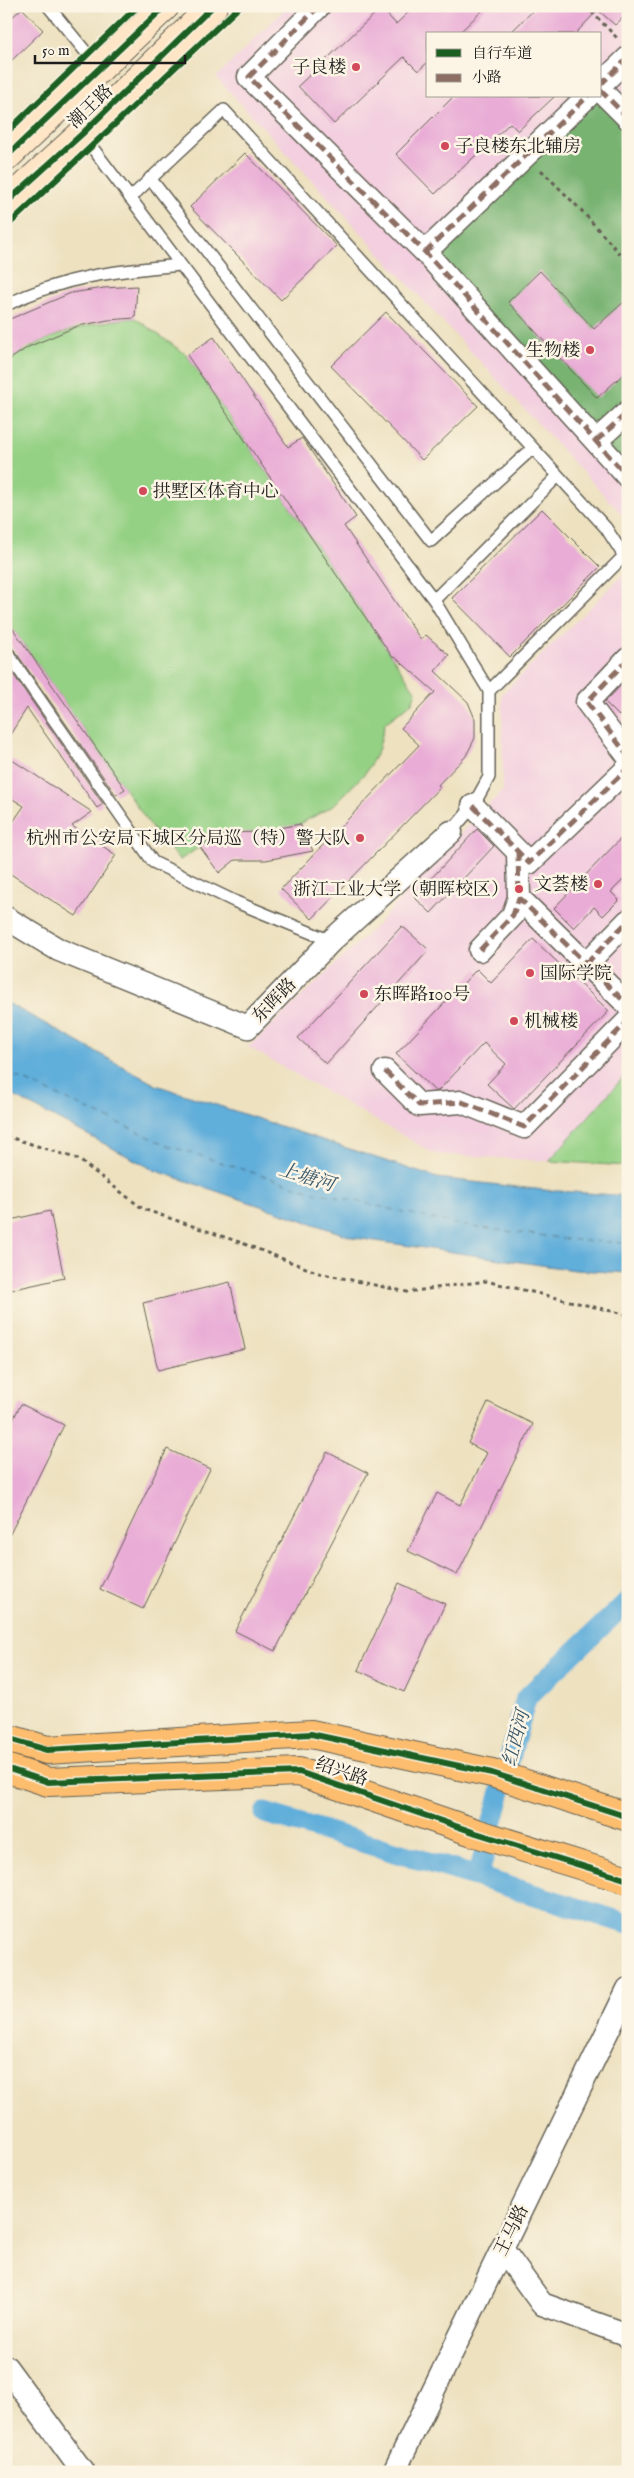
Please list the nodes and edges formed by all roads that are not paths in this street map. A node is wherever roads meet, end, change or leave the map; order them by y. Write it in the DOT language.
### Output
graph roads {
  1 [pos="48,6"];
  2 [pos="165,6"];
  3 [pos="213,6"];
  4 [pos="319,6"];
  5 [pos="625,51"];
  6 [pos="100,70"];
  7 [pos="602,82"];
  8 [pos="602,92"];
  9 [pos="586,98"];
  10 [pos="628,118"];
  11 [pos="82,134"];
  12 [pos="6,157"];
  13 [pos="150,178"];
  14 [pos="130,198"];
  15 [pos="6,204"];
  16 [pos="425,252"];
  17 [pos="180,265"];
  18 [pos="6,305"];
  19 [pos="628,412"];
  20 [pos="596,441"];
  21 [pos="533,448"];
  22 [pos="558,476"];
  23 [pos="628,477"];
  24 [pos="434,600"];
  25 [pos="6,651"];
  26 [pos="628,660"];
  27 [pos="489,691"];
  28 [pos="628,756"];
  29 [pos="628,768"];
  30 [pos="473,806"];
  31 [pos="451,832"];
  32 [pos="518,852"];
  33 [pos="519,898"];
  34 [pos="6,918"];
  35 [pos="628,921"];
  36 [pos="331,941"];
  37 [pos="480,950"];
  38 [pos="586,964"];
  39 [pos="626,999"];
  40 [pos="628,1021"];
  41 [pos="385,1070"];
  42 [pos="6,1738"];
  43 [pos="6,1768"];
  44 [pos="628,1817"];
  45 [pos="628,1880"];
  46 [pos="628,1989"];
  47 [pos="502,2249"];
  48 [pos="628,2338"];
  49 [pos="6,2367"];
  50 [pos="82,2472"];
  51 [pos="394,2472"];
  1 -- 6 [label="lane"];
  2 -- 6 [label="main road, 潮王路"];
  3 -- 11 [label="main road, 潮王路"];
  4 -- 16 [label="street"];
  5 -- 7 [label="street"];
  6 -- 12 [label="main road, 潮王路"];
  8 -- 10 [label="street"];
  9 -- 16 [label="street"];
  11 -- 14 [label="lane"];
  11 -- 15 [label="main road, 潮王路"];
  13 -- 14 [label="lane"];
  13 -- 21 [label="lane"];
  13 -- 21 [label="lane"];
  14 -- 17 [label="lane"];
  16 -- 20 [label="street"];
  17 -- 18 [label="lane"];
  17 -- 24 [label="lane"];
  19 -- 20 [label="street"];
  20 -- 23 [label="street"];
  21 -- 22 [label="lane"];
  22 -- 24 [label="lane"];
  22 -- 27 [label="lane"];
  24 -- 27 [label="lane"];
  25 -- 36 [label="lane"];
  26 -- 28 [label="street"];
  27 -- 30 [label="lane"];
  29 -- 32 [label="street"];
  30 -- 31 [label="lane"];
  30 -- 32 [label="street"];
  31 -- 36 [label="street, 东晖路"];
  32 -- 33 [label="street"];
  33 -- 37 [label="street"];
  33 -- 38 [label="street"];
  34 -- 36 [label="street, 东晖路"];
  35 -- 38 [label="street"];
  38 -- 39 [label="street"];
  40 -- 41 [label="street"];
  42 -- 44 [label="main road, 绍兴路"];
  43 -- 45 [label="main road, 绍兴路"];
  46 -- 47 [label="street, 王马路"];
  47 -- 48 [label="street"];
  47 -- 51 [label="street, 王马路"];
  49 -- 50 [label="street"];
}
